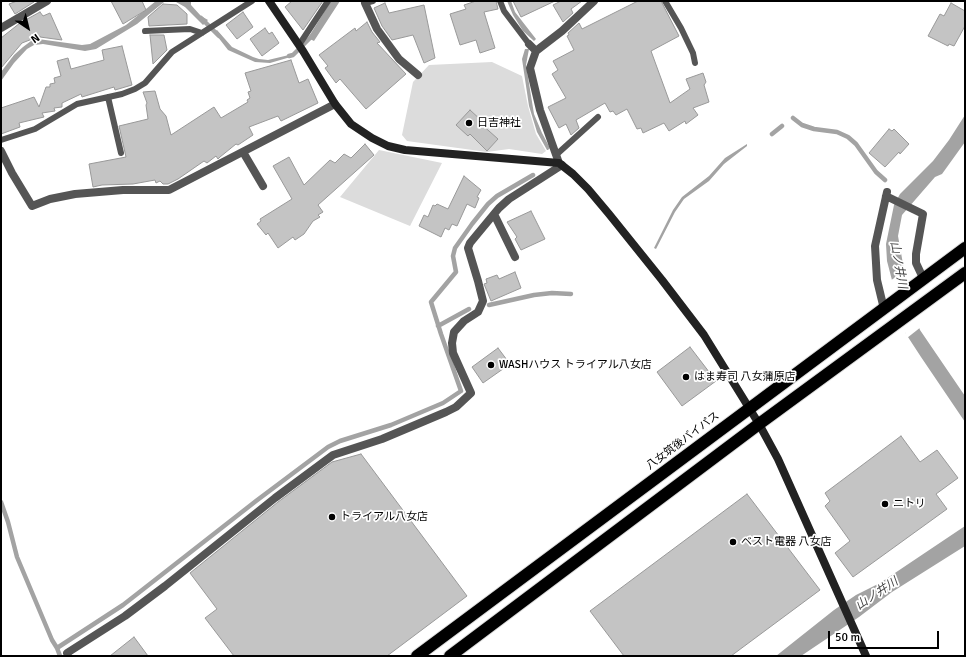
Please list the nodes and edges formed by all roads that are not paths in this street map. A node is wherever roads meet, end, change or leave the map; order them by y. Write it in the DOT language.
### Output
graph roads {
  1 [pos="47,1"];
  2 [pos="252,1"];
  3 [pos="269,1"];
  4 [pos="328,1"];
  5 [pos="373,1"];
  6 [pos="500,1"];
  7 [pos="594,1"];
  8 [pos="666,1"];
  9 [pos="364,2"];
  10 [pos="1,28"];
  11 [pos="145,31"];
  12 [pos="204,31"];
  13 [pos="301,48"];
  14 [pos="533,48"];
  15 [pos="695,63"];
  16 [pos="418,76"];
  17 [pos="108,97"];
  18 [pos="335,104"];
  19 [pos="598,117"];
  20 [pos="1,140"];
  21 [pos="1,151"];
  22 [pos="243,152"];
  23 [pos="121,153"];
  24 [pos="559,161"];
  25 [pos="263,186"];
  26 [pos="494,214"];
  27 [pos="965,248"];
  28 [pos="516,257"];
  29 [pos="965,273"];
  30 [pos="921,282"];
  31 [pos="888,306"];
  32 [pos="750,408"];
  33 [pos="760,424"];
  34 [pos="68,656"];
  35 [pos="417,656"];
  36 [pos="450,656"];
  37 [pos="866,656"];
  1 -- 10 [label="street"];
  2 -- 12 [label="lane"];
  3 -- 13 [label="street"];
  4 -- 13 [label="lane"];
  5 -- 9 [label="lane"];
  6 -- 14 [label="lane"];
  7 -- 14 [label="street"];
  8 -- 15 [label="lane"];
  9 -- 16 [label="street"];
  11 -- 12 [label="lane"];
  12 -- 17 [label="lane"];
  13 -- 18 [label="street"];
  14 -- 24 [label="street"];
  17 -- 20 [label="lane"];
  17 -- 23 [label="lane"];
  18 -- 22 [label="street"];
  18 -- 24 [label="street"];
  19 -- 24 [label="lane"];
  21 -- 22 [label="street"];
  22 -- 25 [label="street"];
  24 -- 26 [label="street"];
  24 -- 32 [label="street"];
  26 -- 28 [label="street"];
  26 -- 34 [label="street"];
  27 -- 30 [label="highway, 八女筑後バイパス"];
  29 -- 33 [label="highway"];
  30 -- 31 [label="highway, 八女筑後バイパス"];
  30 -- 31 [label="street"];
  31 -- 32 [label="highway, 八女筑後バイパス"];
  32 -- 33 [label="street"];
  32 -- 35 [label="highway, 八女筑後バイパス"];
  33 -- 36 [label="highway"];
  33 -- 37 [label="street"];
}
